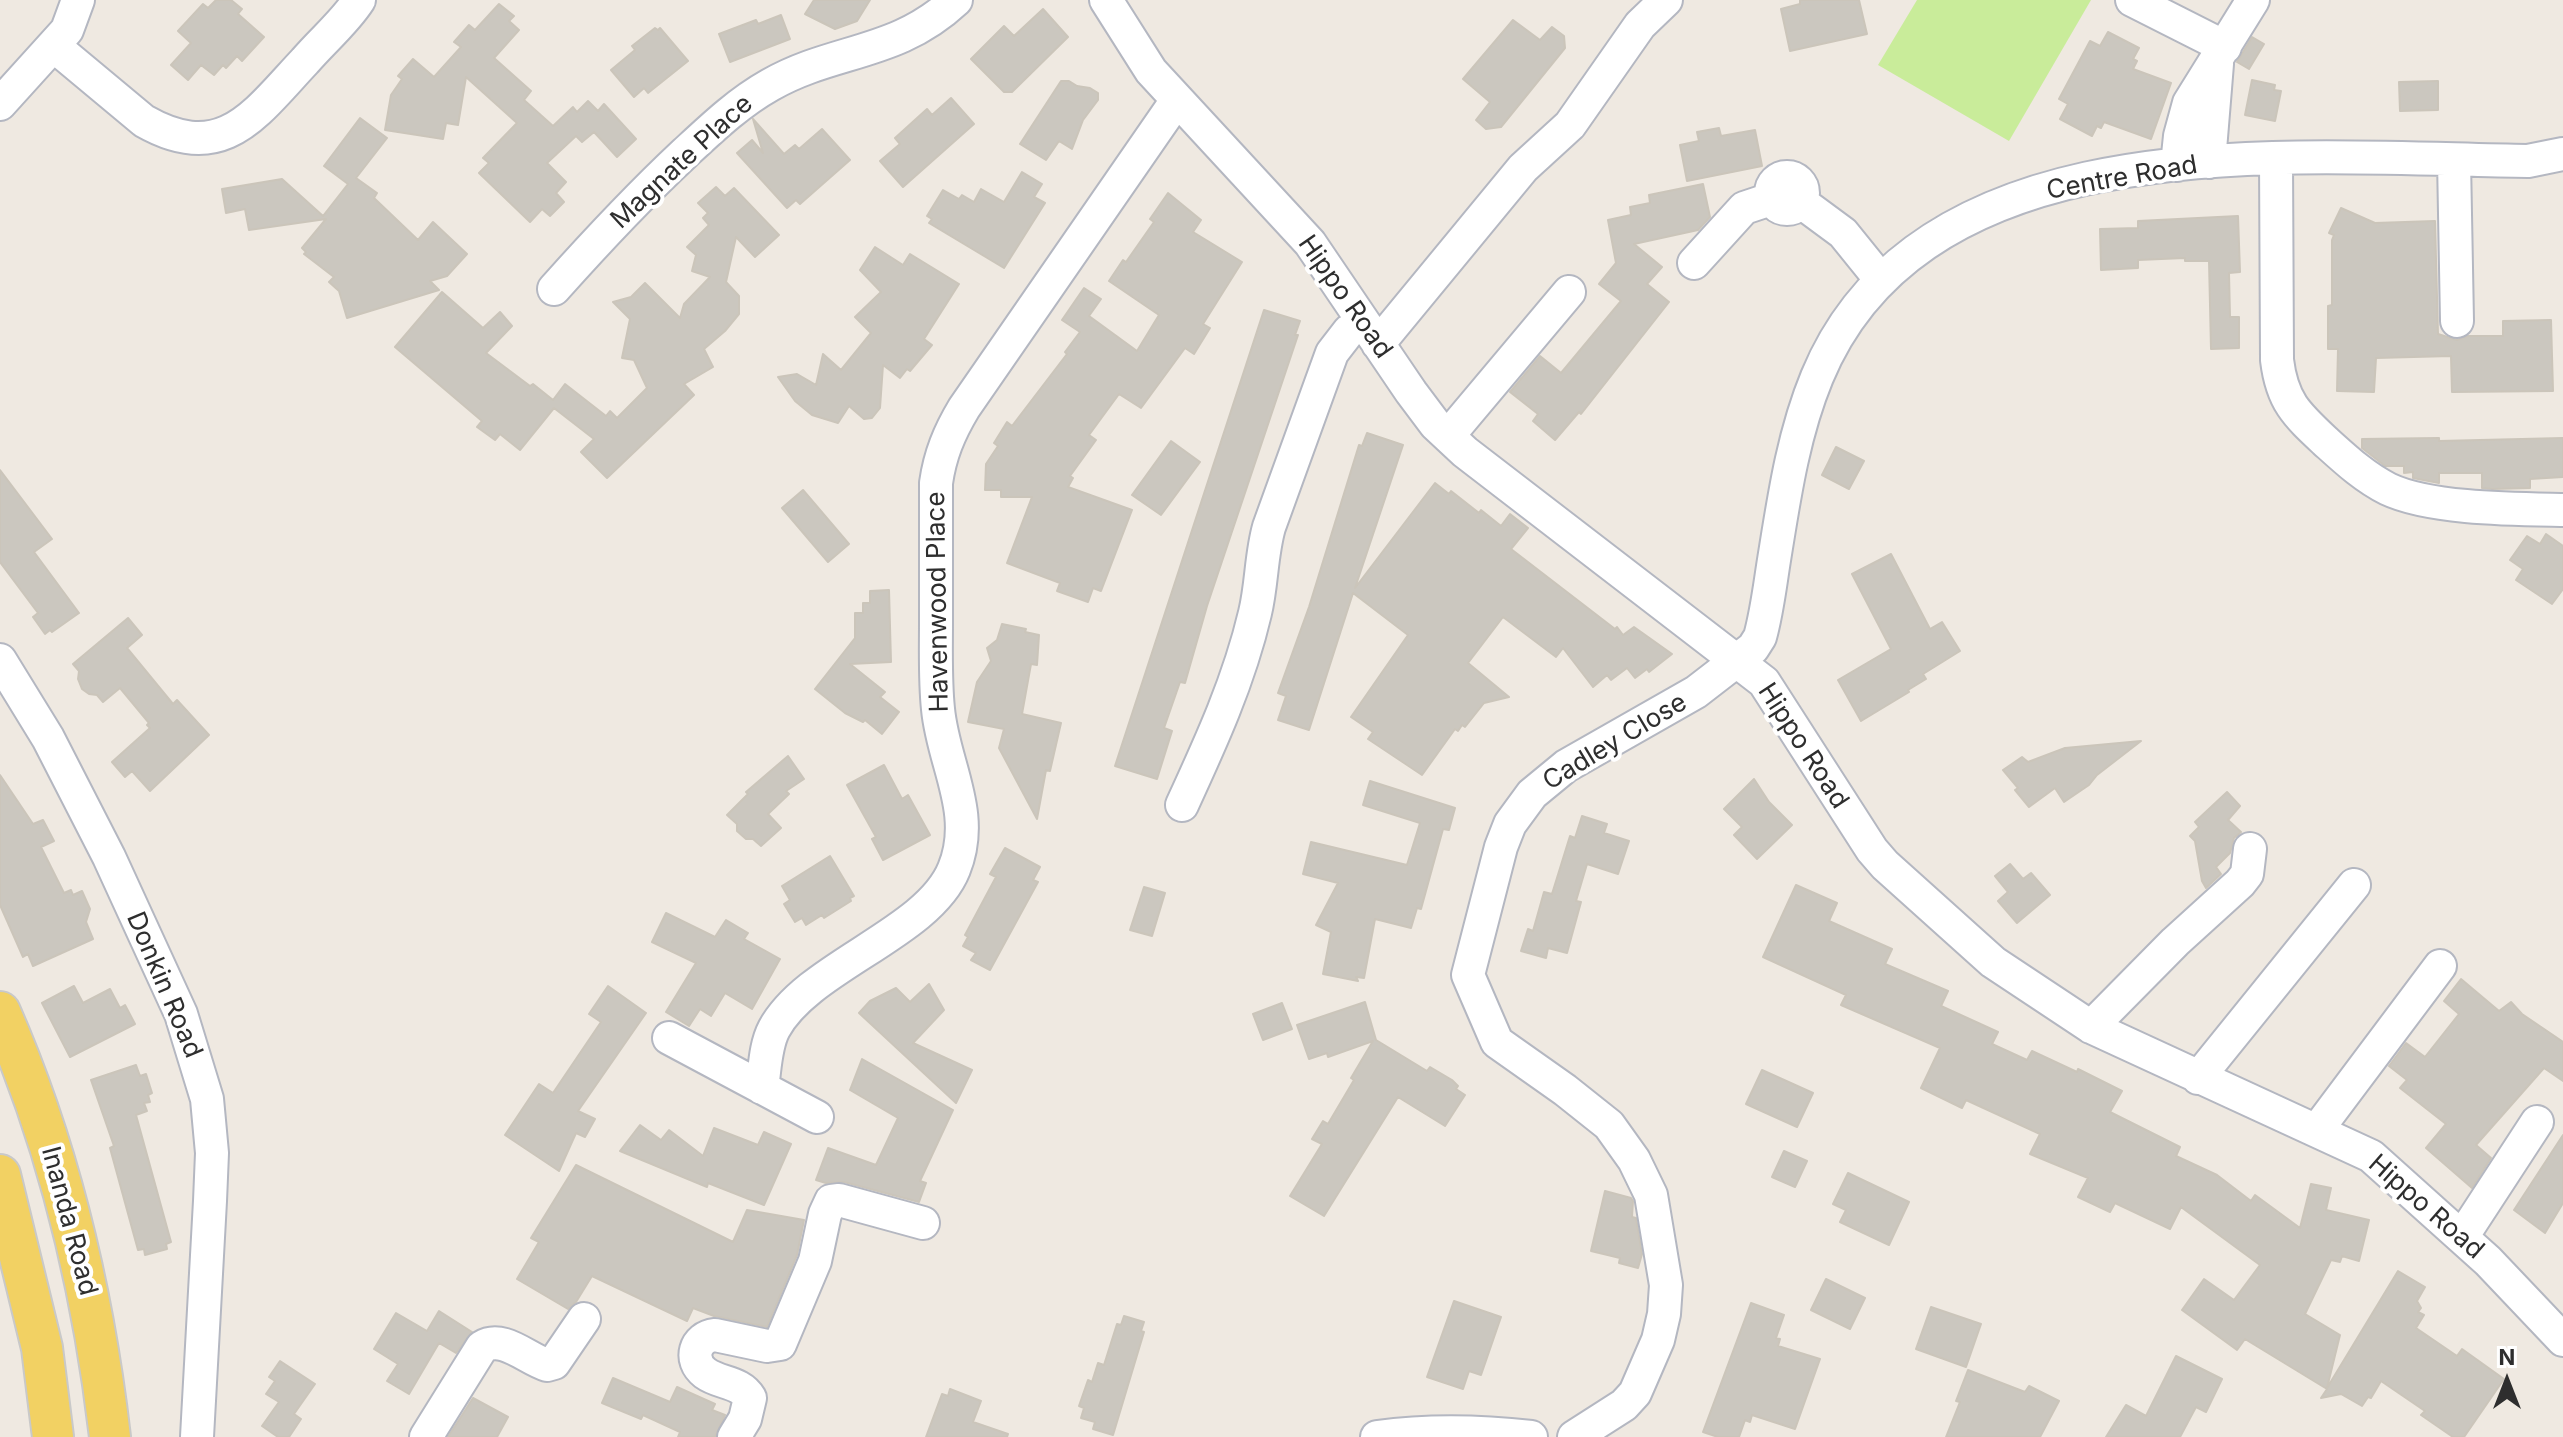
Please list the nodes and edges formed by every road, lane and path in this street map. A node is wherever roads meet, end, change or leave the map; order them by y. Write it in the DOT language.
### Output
graph roads {
  1 [pos="78,0"];
  2 [pos="359,0"];
  3 [pos="956,0"];
  4 [pos="1106,0"];
  5 [pos="1665,0"];
  6 [pos="2132,0"];
  7 [pos="2253,0"];
  8 [pos="54,46"];
  9 [pos="2221,52"];
  10 [pos="1177,100"];
  11 [pos="0,104"];
  12 [pos="2563,154"];
  13 [pos="2276,159"];
  14 [pos="2454,160"];
  15 [pos="2193,164"];
  16 [pos="1694,263"];
  17 [pos="1881,280"];
  18 [pos="554,289"];
  19 [pos="1569,292"];
  20 [pos="2457,321"];
  21 [pos="1371,334"];
  22 [pos="1448,436"];
  23 [pos="2563,510"];
  24 [pos="1737,659"];
  25 [pos="0,660"];
  26 [pos="1182,805"];
  27 [pos="2250,849"];
  28 [pos="2354,885"];
  29 [pos="2440,966"];
  30 [pos="0,1012"];
  31 [pos="2091,1027"];
  32 [pos="669,1038"];
  33 [pos="2198,1078"];
  34 [pos="762,1088"];
  35 [pos="817,1117"];
  36 [pos="2537,1122"];
  37 [pos="2317,1130"];
  38 [pos="0,1175"];
  39 [pos="923,1223"];
  40 [pos="2462,1237"];
  41 [pos="584,1319"];
  42 [pos="2563,1340"];
  43 [pos="53,1437"];
  44 [pos="110,1437"];
  45 [pos="197,1437"];
  46 [pos="426,1437"];
  47 [pos="734,1437"];
  48 [pos="1377,1437"];
  49 [pos="1531,1437"];
  50 [pos="1574,1437"];
  1 -- 8 [label="street"];
  2 -- 8 [label="street"];
  3 -- 18 [label="street, Magnate Place"];
  4 -- 10 [label="street, Hippo Road"];
  5 -- 21 [label="street"];
  6 -- 9 [label="street"];
  7 -- 9 [label="street"];
  8 -- 11 [label="street"];
  9 -- 15 [label="street"];
  10 -- 21 [label="street, Hippo Road"];
  10 -- 34 [label="street, Havenwood Place"];
  12 -- 14 [label="street, Centre Road"];
  13 -- 14 [label="street, Centre Road"];
  13 -- 15 [label="street, Centre Road"];
  13 -- 23 [label="street"];
  14 -- 20 [label="street"];
  15 -- 17 [label="street, Centre Road"];
  16 -- 17 [label="street"];
  17 -- 24 [label="street, Centre Road"];
  19 -- 22 [label="street"];
  21 -- 22 [label="street, Hippo Road"];
  21 -- 26 [label="street"];
  22 -- 24 [label="street, Hippo Road"];
  24 -- 31 [label="street, Hippo Road"];
  24 -- 50 [label="street, Cadley Close"];
  25 -- 45 [label="street, Donkin Road"];
  27 -- 31 [label="street"];
  28 -- 33 [label="street"];
  29 -- 37 [label="street"];
  30 -- 44 [label="main road, Inanda Road"];
  31 -- 33 [label="street, Hippo Road"];
  32 -- 34 [label="street"];
  33 -- 37 [label="street, Hippo Road"];
  34 -- 35 [label="street"];
  36 -- 40 [label="street"];
  37 -- 40 [label="street, Hippo Road"];
  38 -- 43 [label="main road, Inanda Road"];
  39 -- 47 [label="street"];
  40 -- 42 [label="street, Hippo Road"];
  41 -- 46 [label="street"];
  48 -- 49 [label="street"];
}
